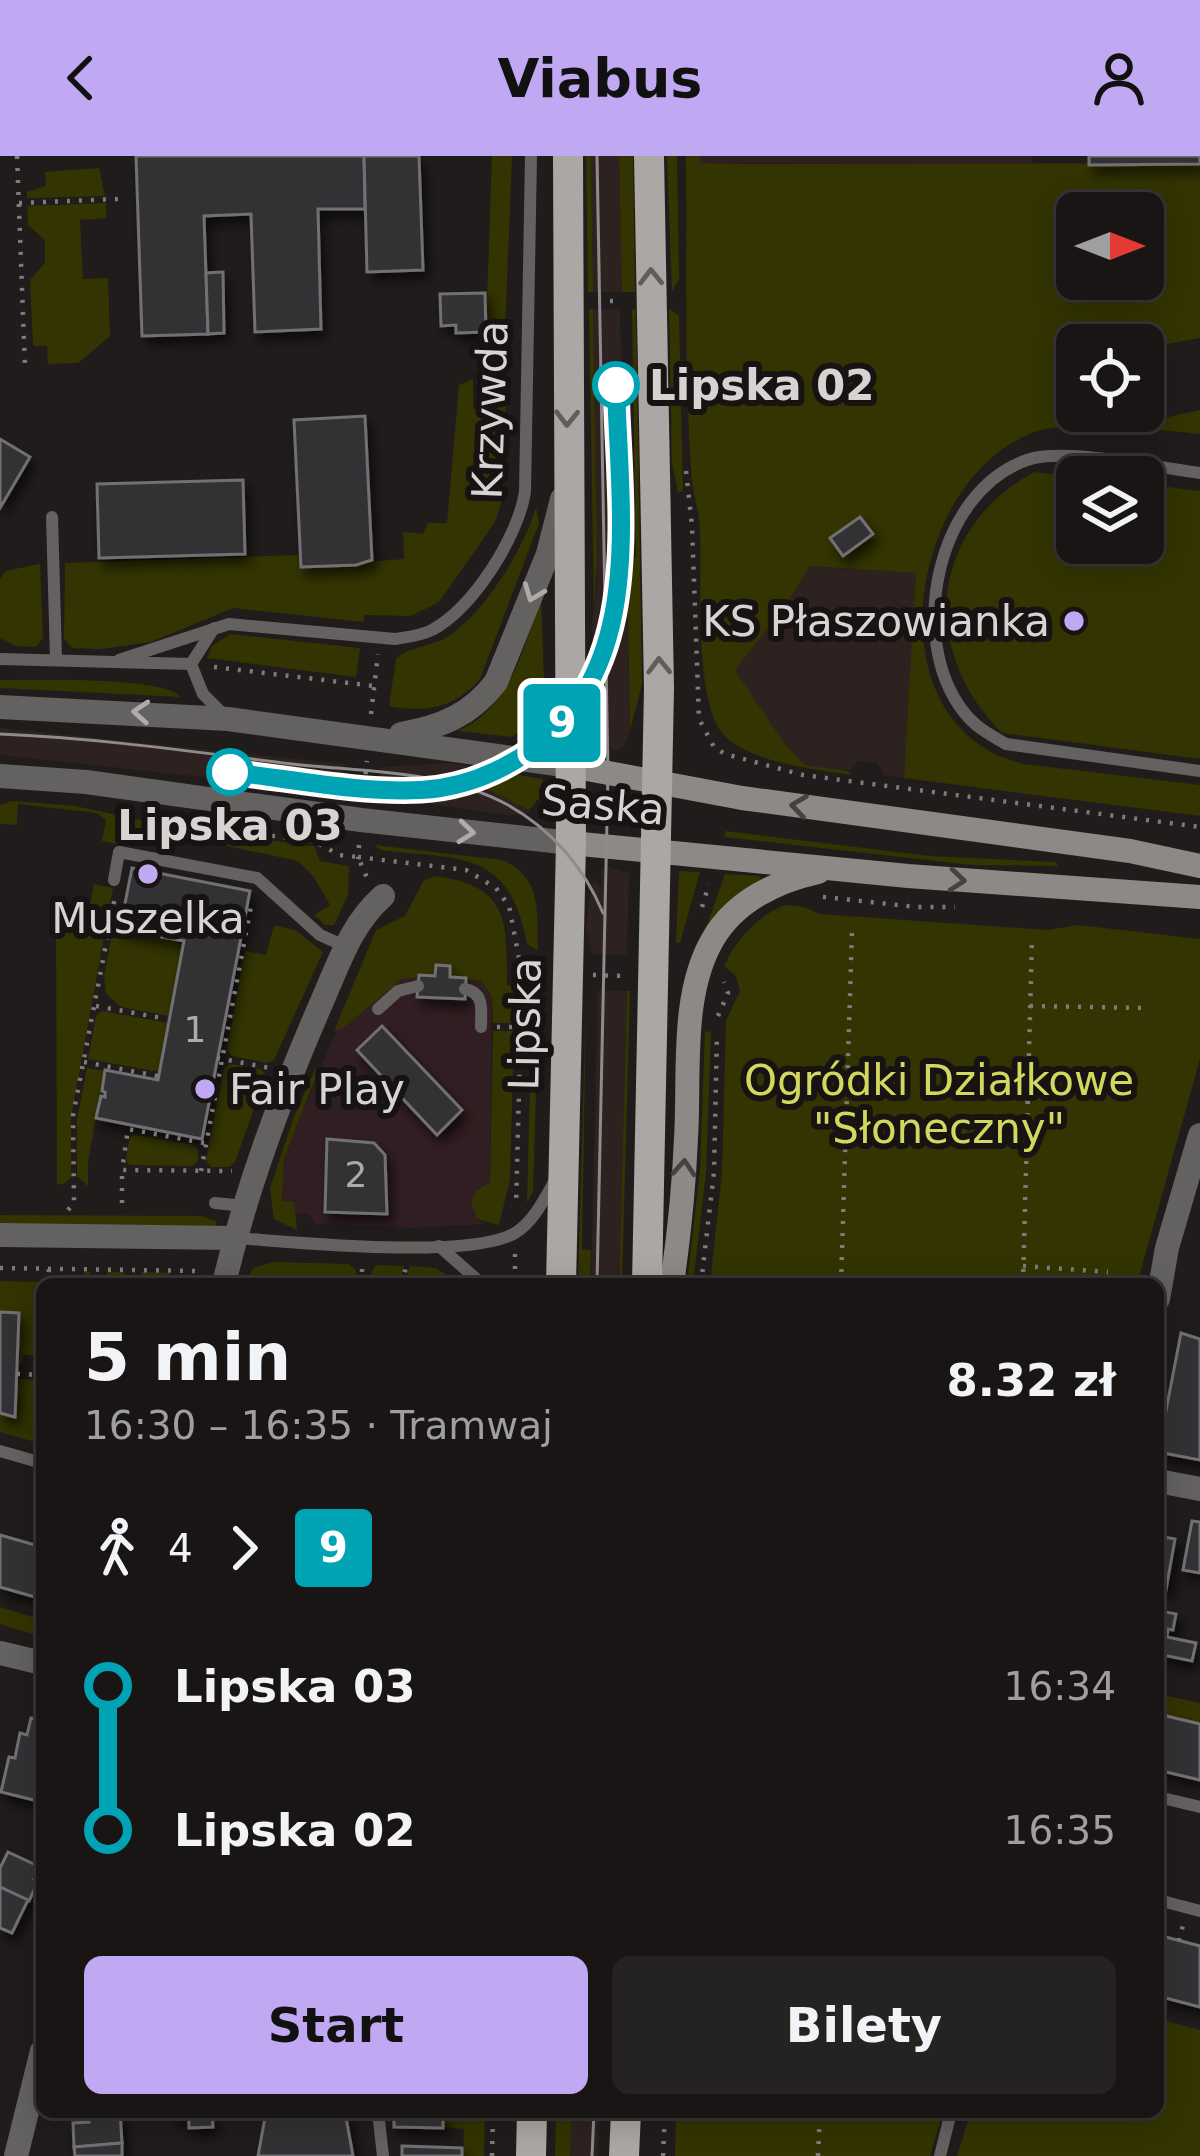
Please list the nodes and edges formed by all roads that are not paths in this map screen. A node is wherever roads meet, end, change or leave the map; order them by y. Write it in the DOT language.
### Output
graph roads {
  1 [pos="531,156"];
  2 [pos="568,156"];
  3 [pos="649,156"];
  4 [pos="1200,473"];
  5 [pos="566,481"];
  6 [pos="52,518"];
  7 [pos="214,628"];
  8 [pos="0,659"];
  9 [pos="56,659"];
  10 [pos="119,659"];
  11 [pos="190,664"];
  12 [pos="0,707"];
  13 [pos="228,719"];
  14 [pos="369,734"];
  15 [pos="571,766"];
  16 [pos="1200,771"];
  17 [pos="0,776"];
  18 [pos="658,783"];
  19 [pos="571,843"];
  20 [pos="657,849"];
  21 [pos="1200,866"];
  22 [pos="841,869"];
  23 [pos="114,880"];
  24 [pos="383,896"];
  25 [pos="1200,897"];
  26 [pos="347,946"];
  27 [pos="418,986"];
  28 [pos="465,989"];
  29 [pos="378,1009"];
  30 [pos="481,1027"];
  31 [pos="1200,1135"];
  32 [pos="564,1159"];
  33 [pos="215,1203"];
  34 [pos="244,1206"];
  35 [pos="0,1235"];
  36 [pos="235,1238"];
  37 [pos="440,1246"];
  38 [pos="217,1277"];
  39 [pos="475,1278"];
  40 [pos="561,1278"];
  41 [pos="647,1278"];
  42 [pos="674,1278"];
  43 [pos="1162,1278"];
  44 [pos="0,1450"];
  45 [pos="36,1461"];
  46 [pos="1164,1481"];
  47 [pos="1200,1489"];
  48 [pos="0,1653"];
  49 [pos="36,1662"];
  50 [pos="1164,1798"];
  51 [pos="1200,1807"];
  52 [pos="1164,1902"];
  53 [pos="1200,1911"];
  54 [pos="36,2075"];
  55 [pos="379,2118"];
  56 [pos="532,2118"];
  57 [pos="626,2118"];
  58 [pos="950,2118"];
  59 [pos="16,2156"];
  60 [pos="383,2156"];
  61 [pos="531,2156"];
  62 [pos="624,2156"];
  63 [pos="940,2156"];
  1 -- 7 [label="lane, Krzywda"];
  2 -- 5 [label="main road, Lipska, one-way"];
  18 -- 3 [label="main road, one-way"];
  4 -- 16 [label="lane"];
  5 -- 14 [label="street, Saska, one-way"];
  5 -- 15 [label="main road, Lipska"];
  6 -- 9 [label="lane"];
  7 -- 10 [label="lane, Krzywda"];
  7 -- 11 [label="lane"];
  8 -- 9 [label="lane"];
  9 -- 10 [label="lane"];
  10 -- 11 [label="lane"];
  11 -- 13 [label="lane"];
  13 -- 12 [label="street, Saska, one-way"];
  13 -- 14 [label="street, Saska"];
  14 -- 15 [label="street, Saska"];
  15 -- 18 [label="street, Saska"];
  15 -- 19 [label="main road, Lipska"];
  17 -- 19 [label="street, Saska, one-way"];
  18 -- 20 [label="main road"];
  21 -- 18 [label="street, Saska, one-way"];
  19 -- 20 [label="street, Saska"];
  19 -- 32 [label="main road, Lipska"];
  20 -- 22 [label="street, Saska"];
  20 -- 41 [label="main road"];
  22 -- 25 [label="street, Saska, one-way"];
  42 -- 22 [label="street, one-way"];
  23 -- 26 [label="lane"];
  24 -- 26 [label="street"];
  26 -- 34 [label="street"];
  27 -- 29 [label="lane"];
  28 -- 30 [label="lane"];
  31 -- 43 [label="street"];
  32 -- 37 [label="lane"];
  32 -- 40 [label="main road, Lipska"];
  33 -- 34 [label="lane"];
  34 -- 36 [label="street"];
  35 -- 36 [label="street"];
  36 -- 37 [label="lane"];
  36 -- 38 [label="street"];
  37 -- 39 [label="lane"];
  44 -- 45 [label="lane"];
  46 -- 47 [label="street"];
  48 -- 49 [label="street"];
  50 -- 51 [label="lane"];
  52 -- 53 [label="lane"];
  54 -- 59 [label="street"];
  55 -- 60 [label="lane"];
  56 -- 61 [label="main road"];
  57 -- 62 [label="main road"];
  58 -- 63 [label="lane"];
}
